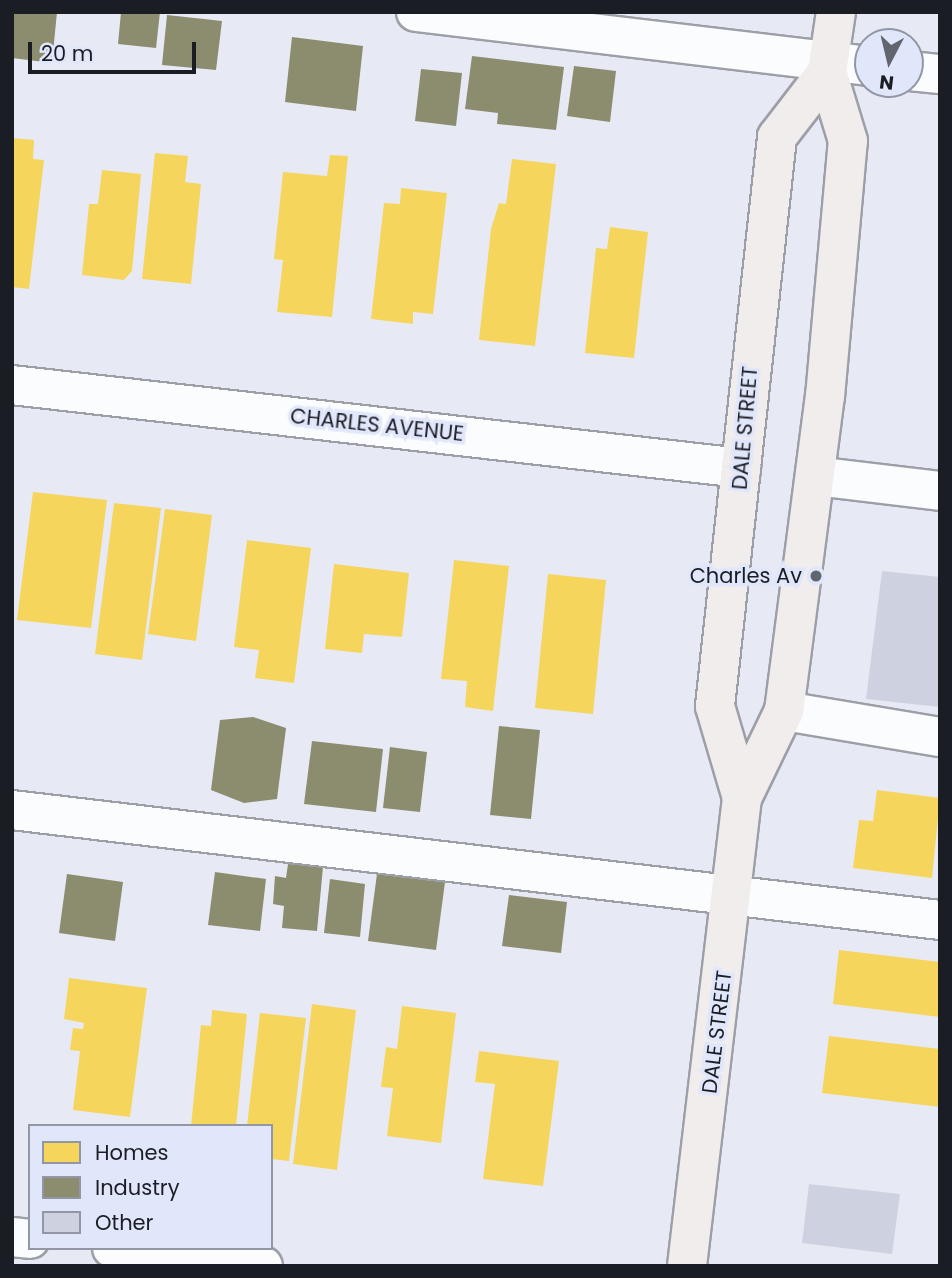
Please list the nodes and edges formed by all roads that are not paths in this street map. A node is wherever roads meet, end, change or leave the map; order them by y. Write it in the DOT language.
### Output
graph roads {
  1 [pos="416,12"];
  2 [pos="836,12"];
  3 [pos="854,66"];
  4 [pos="828,67"];
  5 [pos="12,385"];
  6 [pos="741,468"];
  7 [pos="815,476"];
  8 [pos="940,491"];
  9 [pos="784,711"];
  10 [pos="940,737"];
  11 [pos="741,798"];
  12 [pos="12,810"];
  13 [pos="734,895"];
  14 [pos="940,920"];
  15 [pos="128,1250"];
  16 [pos="263,1266"];
  17 [pos="687,1266"];
  1 -- 4 [label="street"];
  2 -- 4 [label="main road, DALE STREET"];
  3 -- 4 [label="street"];
  4 -- 6 [label="main road, DALE STREET"];
  4 -- 7 [label="main road, DALE STREET"];
  5 -- 6 [label="street, CHARLES AVENUE"];
  6 -- 11 [label="main road, DALE STREET"];
  7 -- 8 [label="street"];
  7 -- 9 [label="main road, DALE STREET"];
  9 -- 10 [label="street"];
  9 -- 11 [label="main road, DALE STREET"];
  11 -- 13 [label="main road, DALE STREET"];
  12 -- 13 [label="street"];
  13 -- 14 [label="street"];
  13 -- 17 [label="main road, DALE STREET"];
  15 -- 16 [label="street"];
}
